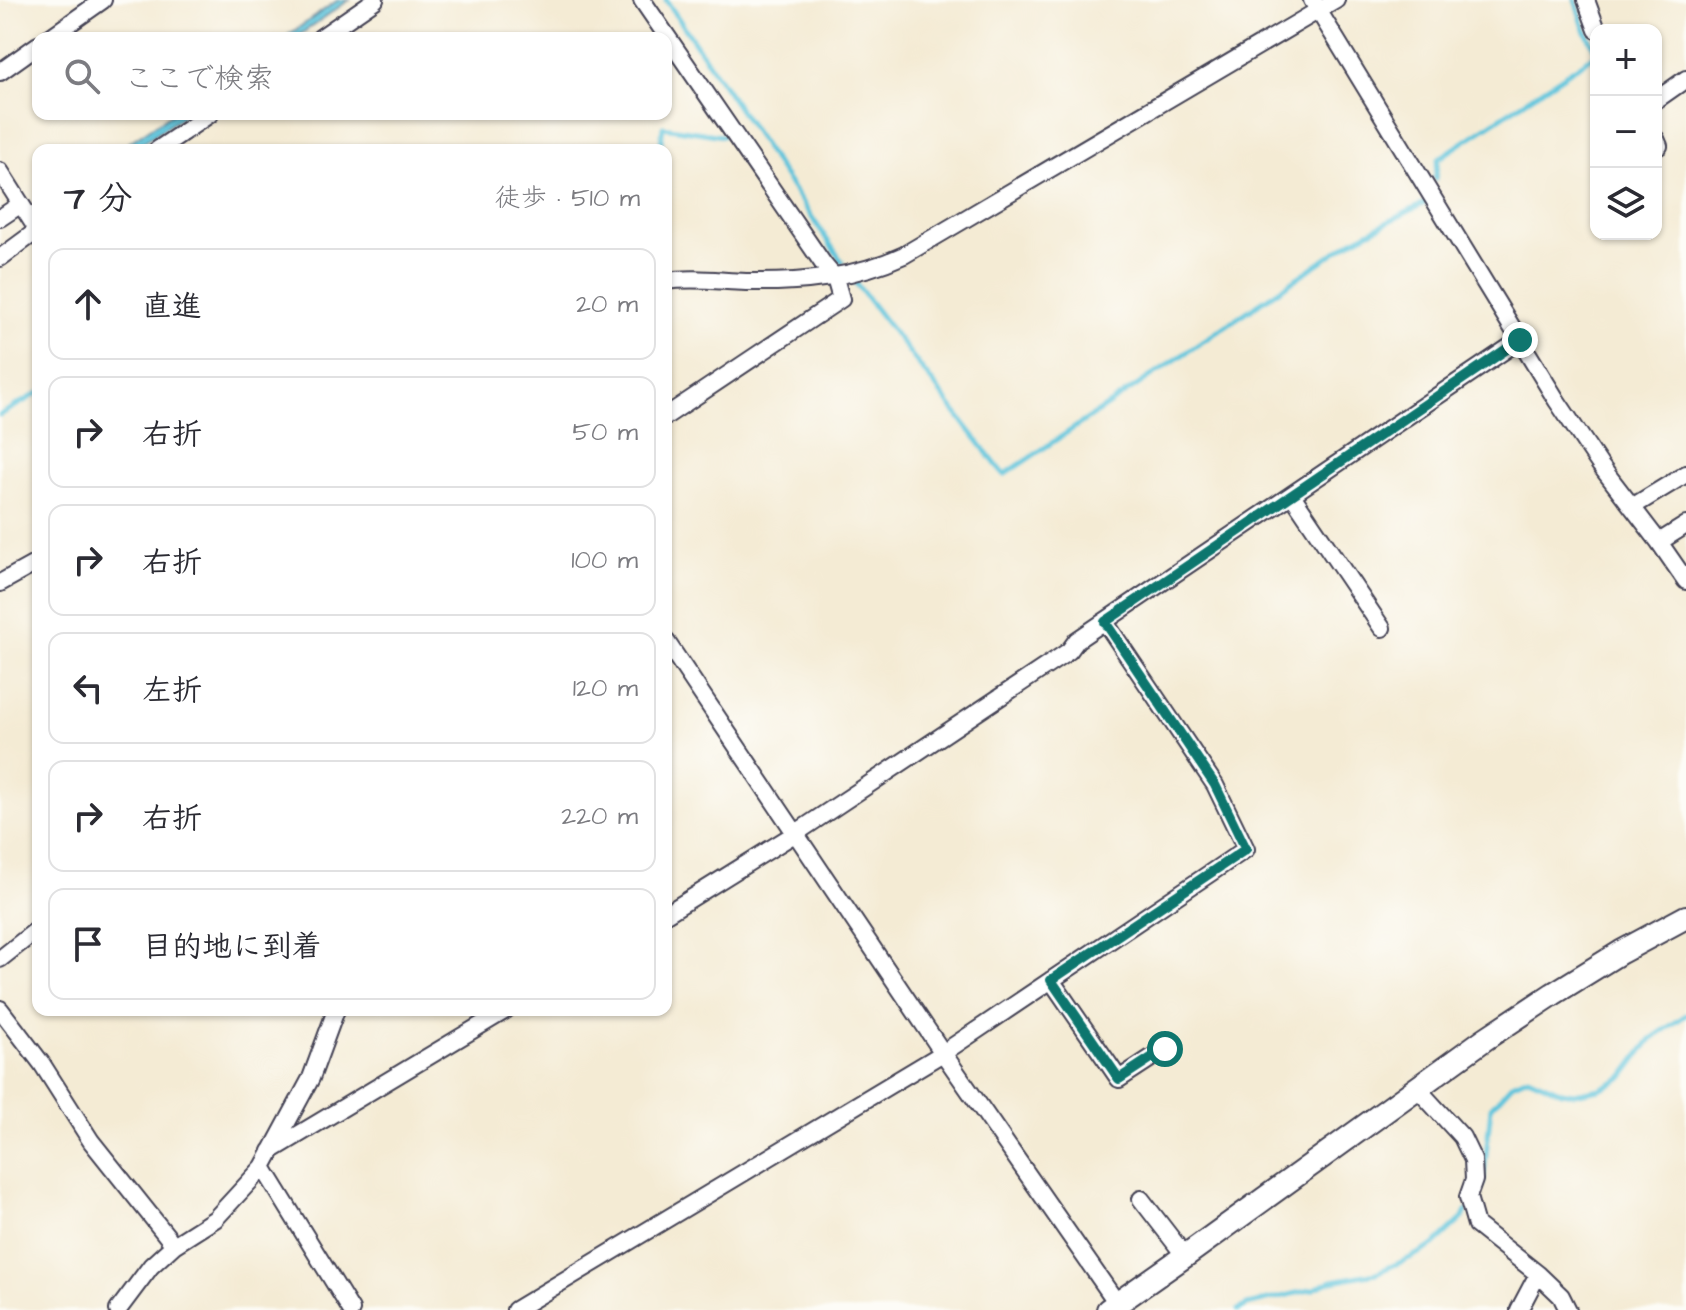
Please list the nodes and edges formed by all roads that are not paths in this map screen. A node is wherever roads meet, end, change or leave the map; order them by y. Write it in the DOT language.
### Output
graph roads {
  1 [pos="103,0"];
  2 [pos="375,0"];
  3 [pos="1336,0"];
  4 [pos="1586,0"];
  5 [pos="645,1"];
  6 [pos="1316,6"];
  7 [pos="1595,24"];
  8 [pos="58,32"];
  9 [pos="329,32"];
  10 [pos="666,32"];
  11 [pos="672,41"];
  12 [pos="32,49"];
  13 [pos="0,72"];
  14 [pos="1686,79"];
  15 [pos="1662,96"];
  16 [pos="201,120"];
  17 [pos="166,144"];
  18 [pos="0,171"];
  19 [pos="21,204"];
  20 [pos="0,218"];
  21 [pos="32,221"];
  22 [pos="32,234"];
  23 [pos="0,258"];
  24 [pos="835,278"];
  25 [pos="672,280"];
  26 [pos="1520,340"];
  27 [pos="672,412"];
  28 [pos="1686,474"];
  29 [pos="1292,495"];
  30 [pos="1632,507"];
  31 [pos="1686,525"];
  32 [pos="1659,542"];
  33 [pos="32,565"];
  34 [pos="1686,581"];
  35 [pos="0,583"];
  36 [pos="1105,622"];
  37 [pos="1382,628"];
  38 [pos="672,650"];
  39 [pos="796,833"];
  40 [pos="672,910"];
  41 [pos="1686,917"];
  42 [pos="32,934"];
  43 [pos="0,959"];
  44 [pos="1051,980"];
  45 [pos="0,1009"];
  46 [pos="334,1016"];
  47 [pos="476,1016"];
  48 [pos="496,1016"];
  49 [pos="482,1024"];
  50 [pos="1165,1049"];
  51 [pos="943,1053"];
  52 [pos="1417,1088"];
  53 [pos="267,1159"];
  54 [pos="1141,1199"];
  55 [pos="174,1245"];
  56 [pos="1185,1256"];
  57 [pos="1538,1274"];
  58 [pos="1112,1307"];
  59 [pos="118,1310"];
  60 [pos="351,1310"];
  61 [pos="515,1310"];
  62 [pos="1519,1310"];
  63 [pos="1568,1310"];
  1 -- 8 [label="street"];
  2 -- 9 [label="street"];
  3 -- 6 [label="street"];
  4 -- 7 [label="street"];
  5 -- 10 [label="street"];
  6 -- 24 [label="street"];
  6 -- 26 [label="street"];
  11 -- 24 [label="street"];
  12 -- 13 [label="street"];
  14 -- 15 [label="street"];
  16 -- 17 [label="street"];
  18 -- 19 [label="street"];
  19 -- 20 [label="street"];
  19 -- 21 [label="street"];
  22 -- 23 [label="street"];
  24 -- 25 [label="street"];
  24 -- 27 [label="street"];
  26 -- 29 [label="street"];
  26 -- 30 [label="street"];
  28 -- 30 [label="street"];
  29 -- 36 [label="street"];
  29 -- 37 [label="street"];
  30 -- 32 [label="street"];
  31 -- 32 [label="street"];
  32 -- 34 [label="street"];
  33 -- 35 [label="street"];
  36 -- 39 [label="street"];
  36 -- 44 [label="street"];
  38 -- 39 [label="street"];
  39 -- 40 [label="street"];
  39 -- 51 [label="street"];
  41 -- 52 [label="street"];
  42 -- 43 [label="street"];
  44 -- 50 [label="street"];
  44 -- 51 [label="street"];
  45 -- 55 [label="street"];
  46 -- 53 [label="street"];
  47 -- 49 [label="street"];
  48 -- 49 [label="street"];
  49 -- 53 [label="street"];
  51 -- 58 [label="street"];
  51 -- 61 [label="street"];
  52 -- 56 [label="street"];
  52 -- 57 [label="street"];
  53 -- 55 [label="street"];
  53 -- 60 [label="street"];
  54 -- 56 [label="street"];
  55 -- 59 [label="street"];
  56 -- 58 [label="street"];
  57 -- 62 [label="street"];
  57 -- 63 [label="street"];
}
